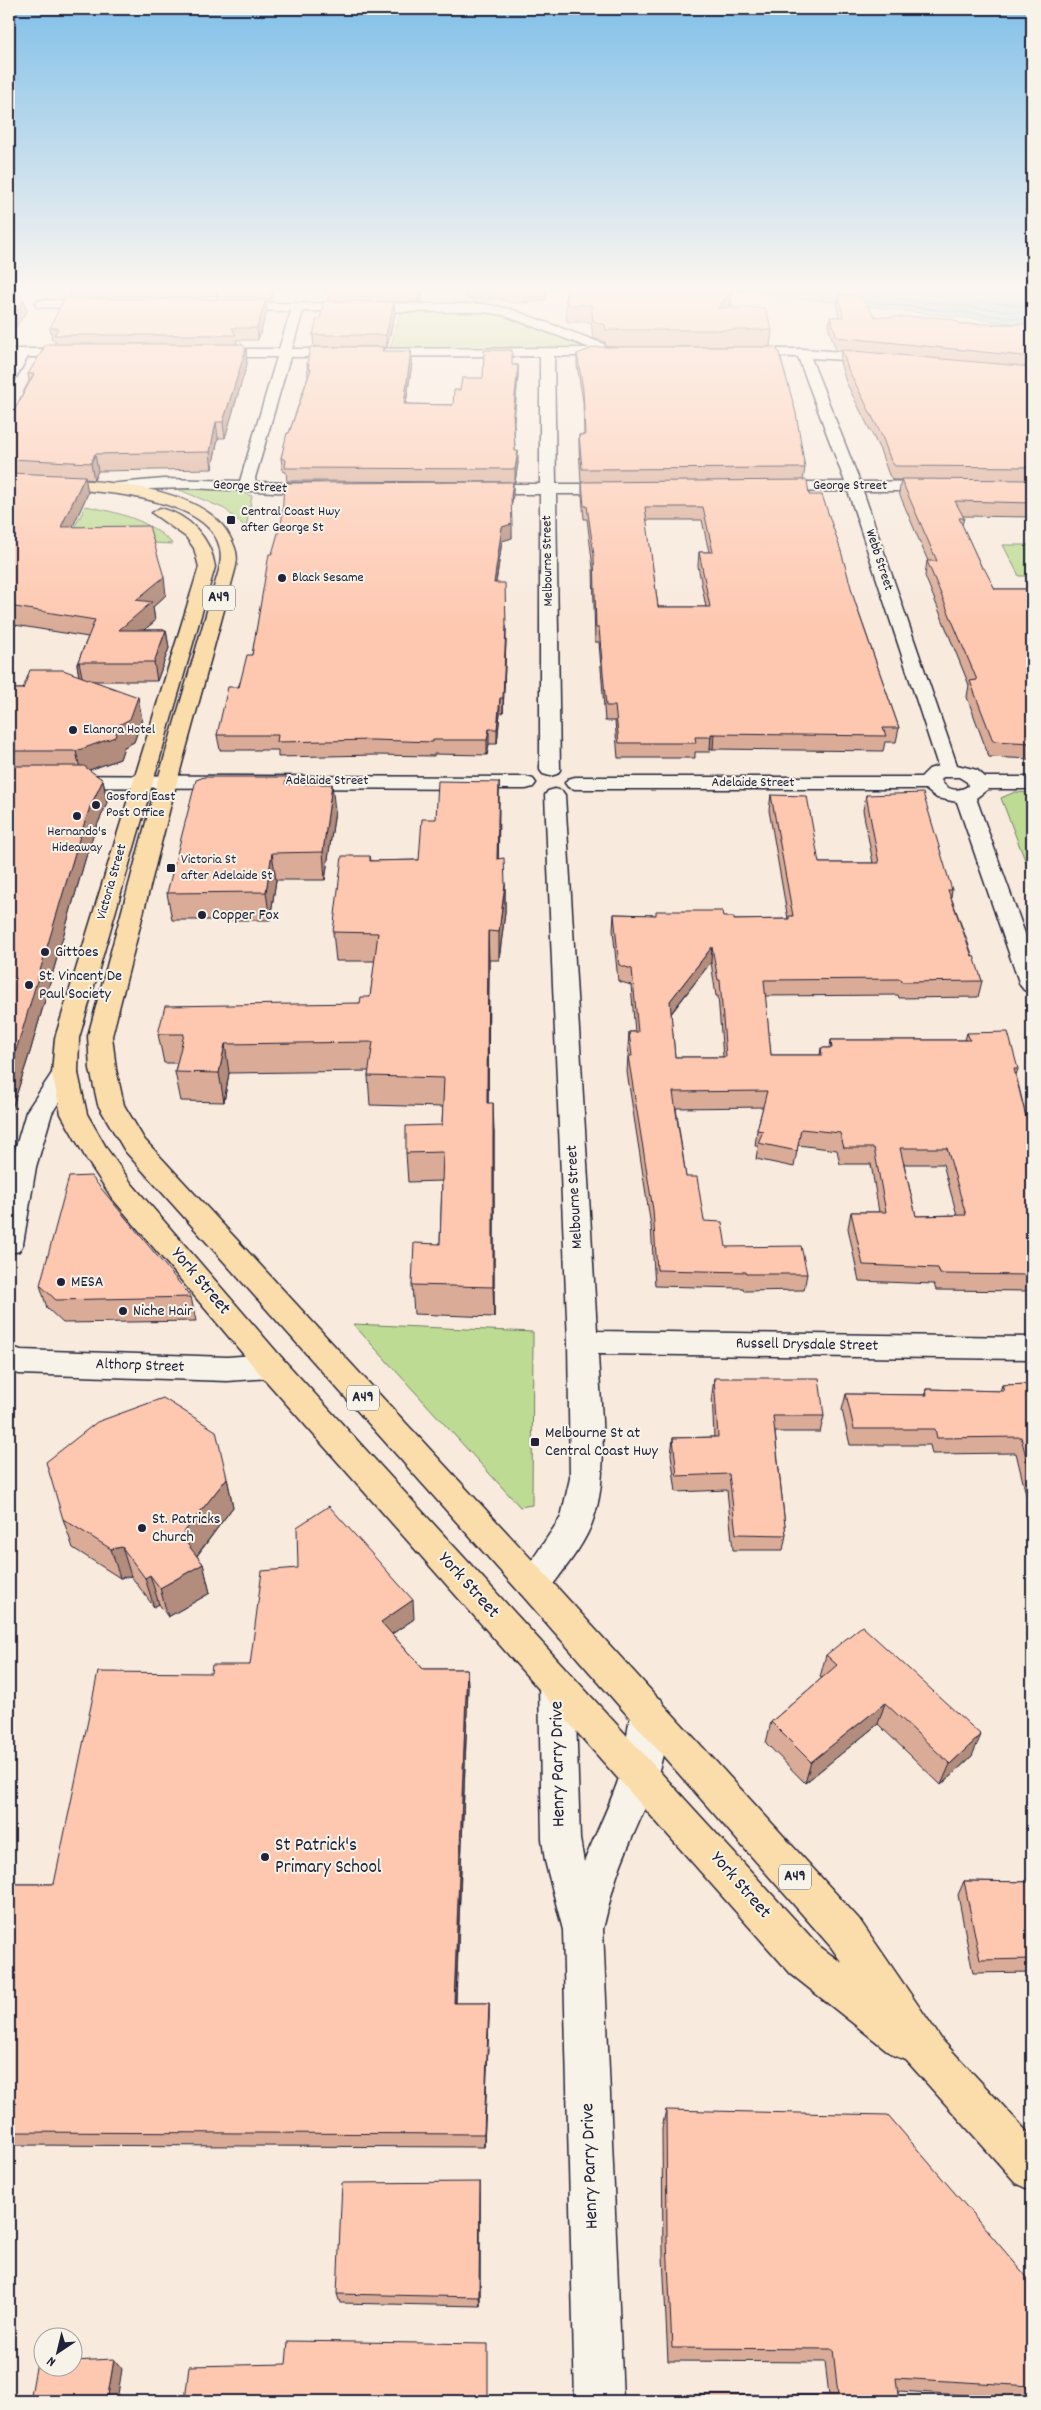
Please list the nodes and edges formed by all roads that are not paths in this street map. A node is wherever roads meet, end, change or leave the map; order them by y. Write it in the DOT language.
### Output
graph roads {
  1 [pos="271,401"];
  2 [pos="547,401"];
  3 [pos="822,401"];
  4 [pos="9,483"];
  5 [pos="249,486"];
  6 [pos="854,486"];
  7 [pos="953,486"];
  8 [pos="756,487"];
  9 [pos="640,488"];
  10 [pos="336,489"];
  11 [pos="463,489"];
  12 [pos="548,490"];
  13 [pos="105,492"];
  14 [pos="9,493"];
  15 [pos="949,770"];
  16 [pos="142,780"];
  17 [pos="169,780"];
  18 [pos="9,781"];
  19 [pos="560,782"];
  20 [pos="930,783"];
  21 [pos="1032,783"];
  22 [pos="972,789"];
  23 [pos="1032,985"];
  24 [pos="103,1069"];
  25 [pos="65,1073"];
  26 [pos="9,1244"];
  27 [pos="583,1342"];
  28 [pos="1032,1348"];
  29 [pos="9,1358"];
  30 [pos="271,1366"];
  31 [pos="533,1584"];
  32 [pos="557,1685"];
  33 [pos="648,1711"];
  34 [pos="638,1774"];
  35 [pos="583,1930"];
  36 [pos="927,2055"];
  37 [pos="1032,2169"];
  38 [pos="599,2401"];
  1 -- 5 [label="street"];
  2 -- 12 [label="street, Melbourne Street"];
  3 -- 6 [label="street, Webb Street"];
  4 -- 13 [label="highway, George Street / A49"];
  5 -- 10 [label="street, George Street"];
  5 -- 13 [label="street, George Street"];
  6 -- 7 [label="street, George Street"];
  6 -- 8 [label="street, George Street"];
  6 -- 15 [label="street, Webb Street"];
  9 -- 12 [label="street"];
  11 -- 12 [label="street"];
  12 -- 19 [label="street, Melbourne Street"];
  13 -- 14 [label="highway, George Street / A49"];
  13 -- 16 [label="highway, Victoria Street / A49"];
  13 -- 17 [label="highway, Victoria Street / A49"];
  15 -- 20 [label="street"];
  15 -- 22 [label="street"];
  16 -- 17 [label="street, Adelaide Street"];
  16 -- 18 [label="street, Adelaide Street"];
  16 -- 25 [label="highway, Victoria Street / A49"];
  17 -- 19 [label="street, Adelaide Street"];
  17 -- 24 [label="highway, Victoria Street / A49"];
  19 -- 20 [label="street, Adelaide Street"];
  19 -- 27 [label="street, Melbourne Street"];
  20 -- 22 [label="street"];
  21 -- 22 [label="street"];
  22 -- 23 [label="street"];
  24 -- 31 [label="highway, York Street / A49"];
  25 -- 26 [label="street"];
  25 -- 30 [label="highway, York Street / A49"];
  27 -- 28 [label="street, Russell Drysdale Street"];
  27 -- 31 [label="street, Melbourne Street"];
  29 -- 30 [label="street, Althorp Street"];
  30 -- 32 [label="highway, York Street / A49"];
  31 -- 33 [label="highway, York Street / A49"];
  32 -- 34 [label="highway, York Street / A49"];
  32 -- 35 [label="street, Henry Parry Drive"];
  33 -- 34 [label="street, Henry Parry Drive"];
  33 -- 36 [label="highway, York Street / A49"];
  34 -- 35 [label="street, Henry Parry Drive"];
  34 -- 36 [label="highway, York Street / A49"];
  35 -- 38 [label="street, Henry Parry Drive"];
  36 -- 37 [label="highway, York Street / A49"];
}
